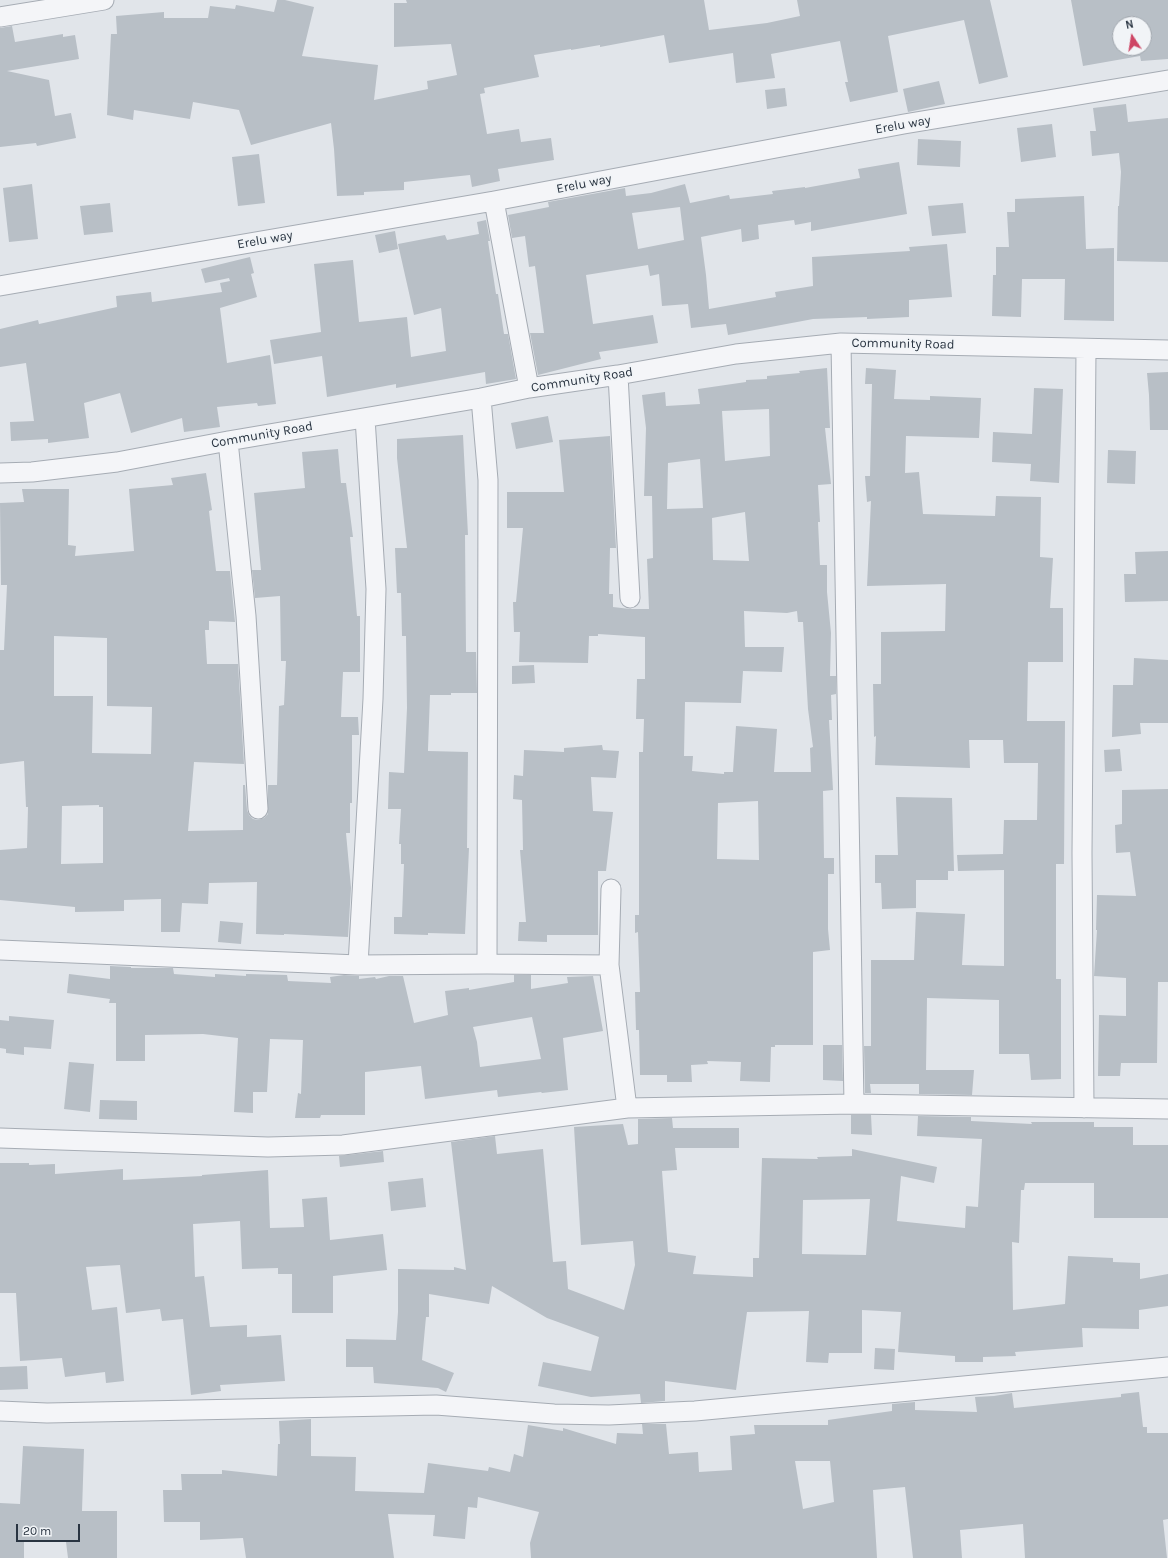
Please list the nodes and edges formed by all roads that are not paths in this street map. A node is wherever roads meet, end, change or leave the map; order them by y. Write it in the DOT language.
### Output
graph roads {
  1 [pos="104,0"];
  2 [pos="0,17"];
  3 [pos="1168,80"];
  4 [pos="494,201"];
  5 [pos="0,286"];
  6 [pos="841,343"];
  7 [pos="1086,349"];
  8 [pos="1168,350"];
  9 [pos="618,375"];
  10 [pos="529,388"];
  11 [pos="481,398"];
  12 [pos="365,418"];
  13 [pos="228,441"];
  14 [pos="0,473"];
  15 [pos="630,598"];
  16 [pos="258,809"];
  17 [pos="611,889"];
  18 [pos="0,950"];
  19 [pos="487,964"];
  20 [pos="358,965"];
  21 [pos="609,965"];
  22 [pos="854,1104"];
  23 [pos="627,1108"];
  24 [pos="1084,1108"];
  25 [pos="1168,1110"];
  26 [pos="0,1138"];
  27 [pos="1168,1367"];
  28 [pos="0,1411"];
  1 -- 2 [label="street"];
  3 -- 4 [label="street, Erelu way"];
  4 -- 5 [label="street, Erelu way"];
  4 -- 10 [label="street"];
  6 -- 7 [label="street, Community Road"];
  6 -- 9 [label="street, Community Road"];
  6 -- 22 [label="street"];
  7 -- 8 [label="street, Community Road"];
  7 -- 24 [label="street"];
  9 -- 10 [label="street, Community Road"];
  9 -- 15 [label="street"];
  10 -- 11 [label="street, Community Road"];
  11 -- 12 [label="street, Community Road"];
  11 -- 19 [label="street"];
  12 -- 13 [label="street, Community Road"];
  12 -- 20 [label="street"];
  13 -- 14 [label="street, Community Road"];
  13 -- 16 [label="street"];
  17 -- 21 [label="street"];
  18 -- 20 [label="street"];
  19 -- 20 [label="street"];
  19 -- 21 [label="street"];
  21 -- 23 [label="street"];
  22 -- 23 [label="street"];
  22 -- 24 [label="street"];
  23 -- 26 [label="street"];
  24 -- 25 [label="street"];
  27 -- 28 [label="street"];
}
